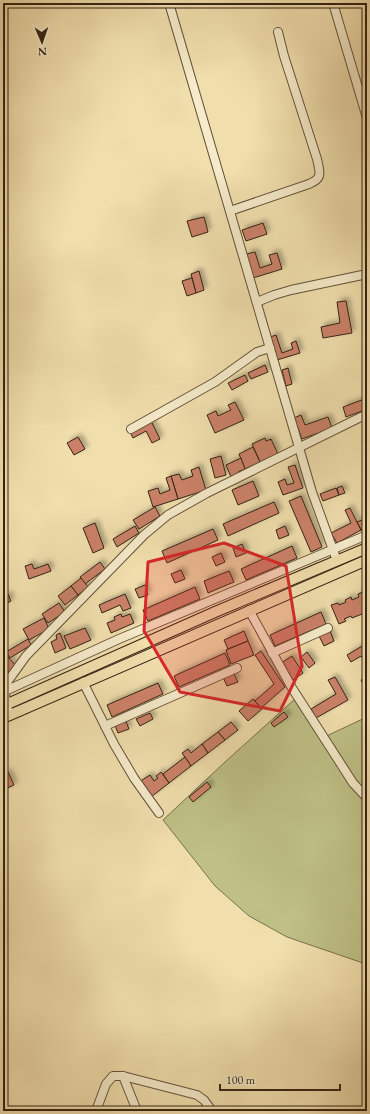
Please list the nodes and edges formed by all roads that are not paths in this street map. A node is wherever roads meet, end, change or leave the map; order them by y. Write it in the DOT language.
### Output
graph roads {
  1 [pos="169,3"];
  2 [pos="333,3"];
  3 [pos="278,32"];
  4 [pos="367,118"];
  5 [pos="230,211"];
  6 [pos="367,274"];
  7 [pos="257,302"];
  8 [pos="270,348"];
  9 [pos="367,414"];
  10 [pos="131,429"];
  11 [pos="299,448"];
  12 [pos="367,536"];
  13 [pos="367,548"];
  14 [pos="333,550"];
  15 [pos="367,560"];
  16 [pos="337,561"];
  17 [pos="210,601"];
  18 [pos="249,610"];
  19 [pos="215,612"];
  20 [pos="328,628"];
  21 [pos="272,653"];
  22 [pos="237,668"];
  23 [pos="83,682"];
  24 [pos="4,692"];
  25 [pos="4,705"];
  26 [pos="7,716"];
  27 [pos="105,726"];
  28 [pos="367,798"];
  29 [pos="159,813"];
  30 [pos="123,1076"];
  31 [pos="96,1111"];
  32 [pos="137,1111"];
  33 [pos="212,1111"];
  1 -- 5 [label="street"];
  2 -- 4 [label="street"];
  3 -- 5 [label="street"];
  5 -- 7 [label="street"];
  6 -- 7 [label="street"];
  7 -- 8 [label="street"];
  8 -- 10 [label="street"];
  8 -- 11 [label="street"];
  9 -- 11 [label="street"];
  11 -- 14 [label="street"];
  11 -- 24 [label="street"];
  12 -- 14 [label="street"];
  13 -- 16 [label="main road"];
  14 -- 16 [label="street"];
  14 -- 17 [label="street"];
  15 -- 18 [label="main road"];
  16 -- 19 [label="main road"];
  17 -- 19 [label="street"];
  17 -- 24 [label="street"];
  18 -- 21 [label="street"];
  18 -- 23 [label="main road"];
  19 -- 25 [label="main road"];
  20 -- 21 [label="street"];
  21 -- 28 [label="street"];
  22 -- 27 [label="street"];
  23 -- 26 [label="main road"];
  23 -- 27 [label="street"];
  24 -- 25 [label="street"];
  25 -- 26 [label="street"];
  27 -- 29 [label="street"];
  30 -- 31 [label="street"];
  30 -- 32 [label="street"];
  30 -- 33 [label="street"];
}
